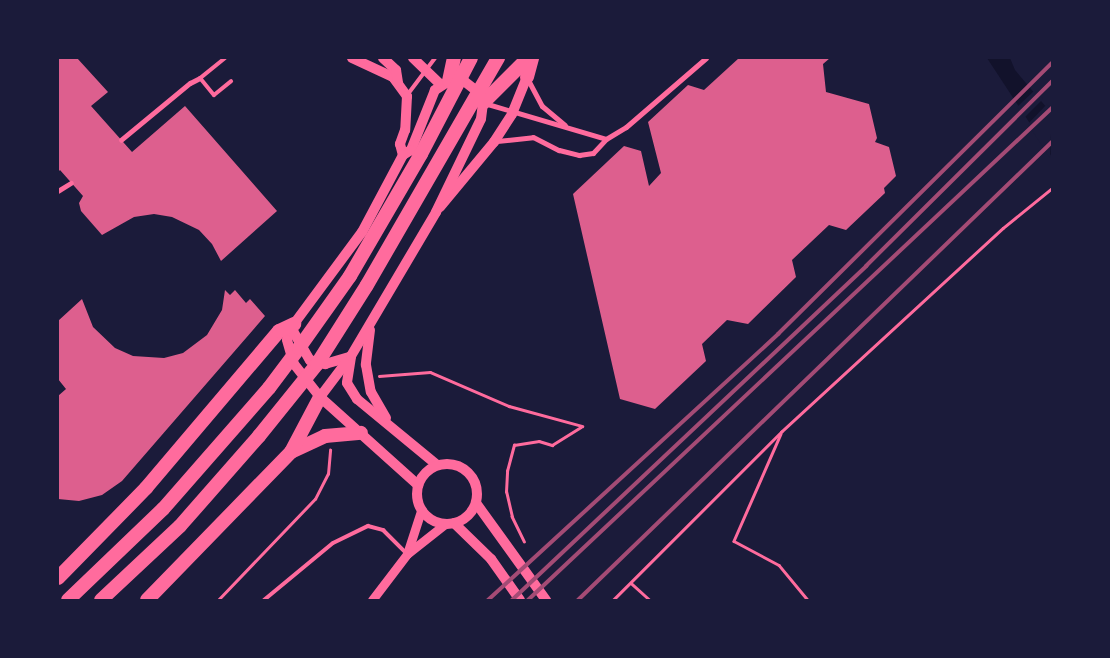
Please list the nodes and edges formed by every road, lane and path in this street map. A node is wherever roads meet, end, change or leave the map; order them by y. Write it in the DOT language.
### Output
graph roads {
  1 [pos="225,58"];
  2 [pos="352,58"];
  3 [pos="383,58"];
  4 [pos="413,58"];
  5 [pos="435,58"];
  6 [pos="454,58"];
  7 [pos="471,58"];
  8 [pos="498,58"];
  9 [pos="530,58"];
  10 [pos="706,58"];
  11 [pos="426,70"];
  12 [pos="527,77"];
  13 [pos="200,78"];
  14 [pos="231,81"];
  15 [pos="444,82"];
  16 [pos="190,83"];
  17 [pos="398,83"];
  18 [pos="407,96"];
  19 [pos="483,103"];
  20 [pos="512,114"];
  21 [pos="569,128"];
  22 [pos="606,139"];
  23 [pos="121,140"];
  24 [pos="494,142"];
  25 [pos="403,155"];
  26 [pos="71,183"];
  27 [pos="1052,188"];
  28 [pos="58,191"];
  29 [pos="436,212"];
  30 [pos="372,319"];
  31 [pos="291,332"];
  32 [pos="351,356"];
  33 [pos="378,376"];
  34 [pos="318,394"];
  35 [pos="393,428"];
  36 [pos="361,432"];
  37 [pos="782,432"];
  38 [pos="331,441"];
  39 [pos="291,452"];
  40 [pos="437,465"];
  41 [pos="418,485"];
  42 [pos="476,503"];
  43 [pos="421,511"];
  44 [pos="450,524"];
  45 [pos="524,542"];
  46 [pos="407,554"];
  47 [pos="58,578"];
  48 [pos="632,583"];
  49 [pos="68,600"];
  50 [pos="101,600"];
  51 [pos="147,600"];
  52 [pos="218,600"];
  53 [pos="264,600"];
  54 [pos="372,600"];
  55 [pos="520,600"];
  56 [pos="546,600"];
  57 [pos="613,600"];
  58 [pos="650,600"];
  59 [pos="808,600"];
  1 -- 13 [label="lane"];
  2 -- 17 [label="main road"];
  3 -- 17 [label="main road"];
  4 -- 11 [label="main road"];
  5 -- 11 [label="lane"];
  6 -- 15 [label="highway"];
  7 -- 49 [label="highway"];
  8 -- 50 [label="highway"];
  9 -- 12 [label="highway"];
  9 -- 19 [label="highway"];
  10 -- 22 [label="street"];
  11 -- 15 [label="main road"];
  11 -- 18 [label="lane"];
  12 -- 20 [label="main road"];
  12 -- 21 [label="street"];
  13 -- 14 [label="lane"];
  13 -- 16 [label="street"];
  15 -- 19 [label="main road"];
  15 -- 25 [label="main road"];
  16 -- 23 [label="street"];
  17 -- 18 [label="main road"];
  18 -- 25 [label="main road"];
  19 -- 20 [label="street"];
  19 -- 29 [label="main road"];
  20 -- 21 [label="street"];
  20 -- 24 [label="main road"];
  21 -- 22 [label="street"];
  22 -- 24 [label="street"];
  24 -- 29 [label="main road"];
  25 -- 31 [label="main road"];
  26 -- 28 [label="street"];
  27 -- 37 [label="path"];
  29 -- 30 [label="main road"];
  30 -- 32 [label="main road"];
  30 -- 35 [label="main road"];
  31 -- 32 [label="main road"];
  31 -- 34 [label="main road"];
  31 -- 47 [label="highway"];
  32 -- 34 [label="main road"];
  32 -- 35 [label="main road"];
  33 -- 45 [label="path"];
  34 -- 36 [label="main road"];
  34 -- 39 [label="highway"];
  35 -- 40 [label="main road"];
  36 -- 39 [label="highway"];
  36 -- 41 [label="main road"];
  37 -- 48 [label="path"];
  37 -- 59 [label="path"];
  38 -- 52 [label="path"];
  39 -- 51 [label="highway"];
  40 -- 41 [label="main road"];
  40 -- 42 [label="main road"];
  41 -- 43 [label="main road"];
  42 -- 44 [label="main road"];
  42 -- 56 [label="main road"];
  43 -- 44 [label="main road"];
  43 -- 46 [label="street"];
  44 -- 46 [label="street"];
  44 -- 55 [label="main road"];
  46 -- 53 [label="lane"];
  46 -- 54 [label="street"];
  48 -- 57 [label="path"];
  48 -- 58 [label="path"];
}
